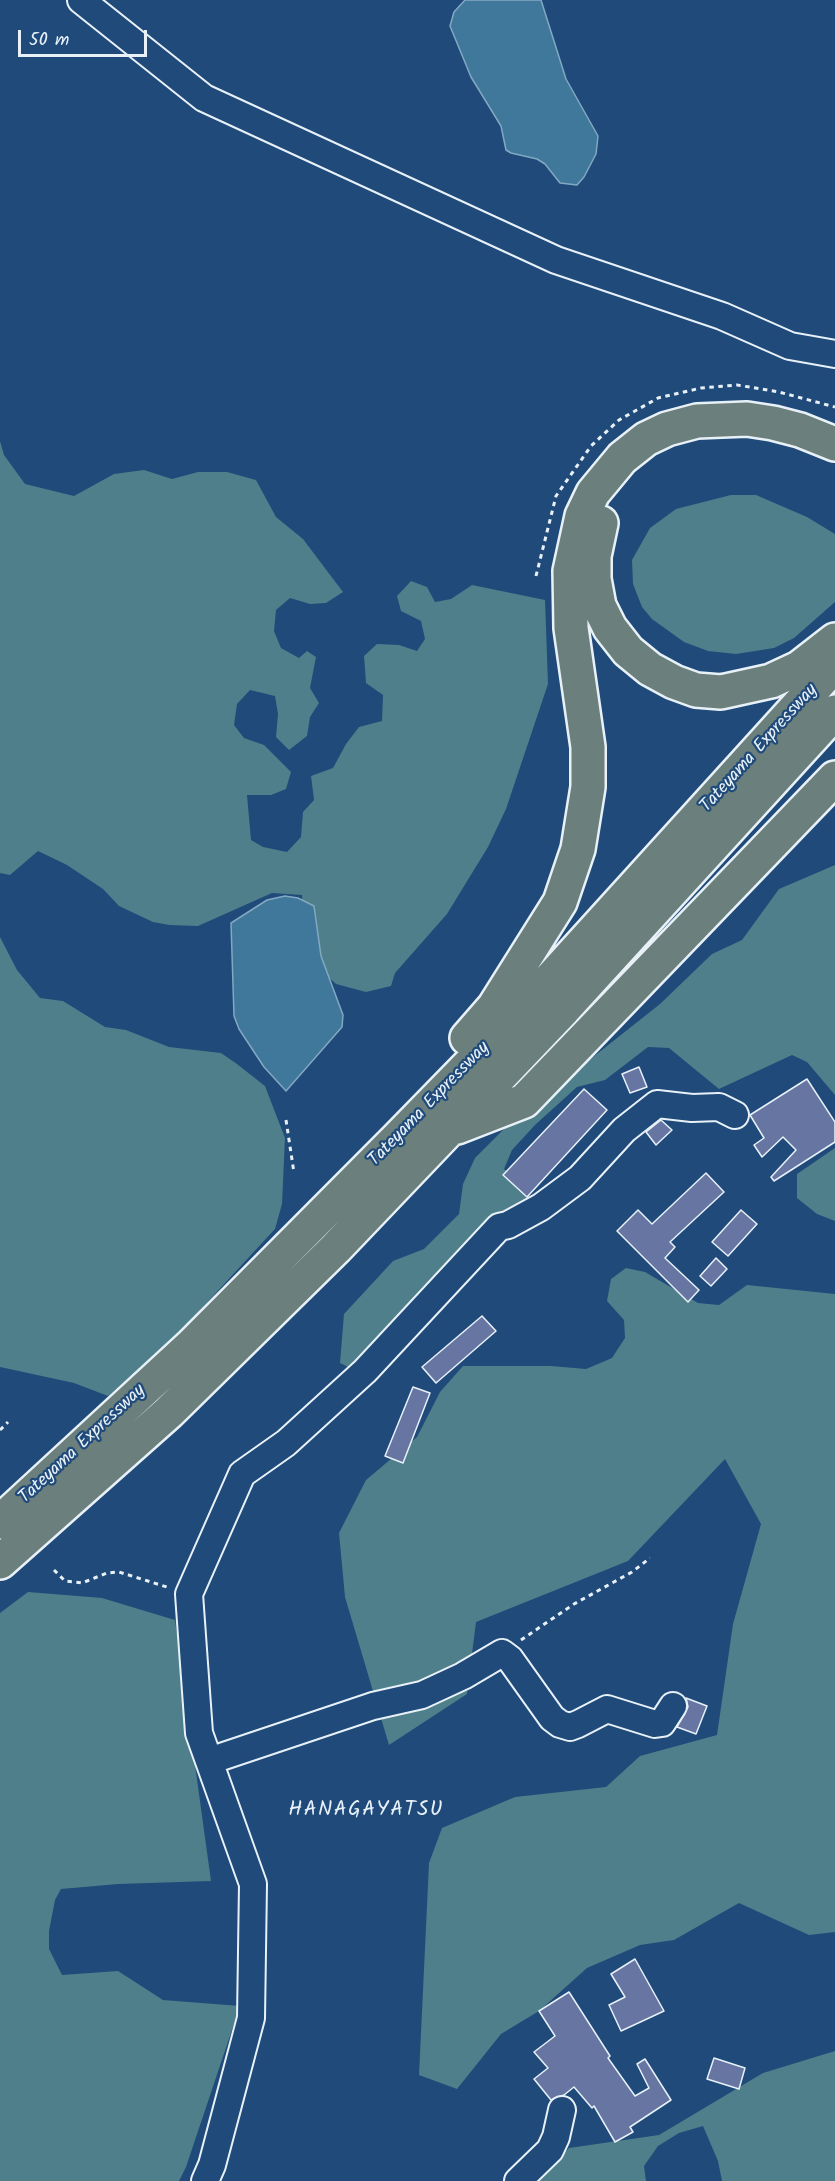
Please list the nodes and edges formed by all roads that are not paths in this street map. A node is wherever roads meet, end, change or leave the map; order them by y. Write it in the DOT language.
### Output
graph roads {
  1 [pos="81,0"];
  2 [pos="835,354"];
  3 [pos="835,444"];
  4 [pos="835,468"];
  5 [pos="835,640"];
  6 [pos="835,665"];
  7 [pos="835,712"];
  8 [pos="835,778"];
  9 [pos="735,1115"];
  10 [pos="448,1131"];
  11 [pos="283,1254"];
  12 [pos="0,1522"];
  13 [pos="0,1562"];
  14 [pos="673,1706"];
  15 [pos="209,1761"];
  16 [pos="562,2110"];
  17 [pos="205,2181"];
  18 [pos="518,2181"];
  1 -- 2 [label="street"];
  3 -- 11 [label="highway"];
  4 -- 5 [label="highway"];
  6 -- 11 [label="highway, Tateyama Expressway"];
  7 -- 10 [label="highway, Tateyama Expressway"];
  8 -- 10 [label="highway"];
  9 -- 15 [label="street"];
  10 -- 13 [label="highway, Tateyama Expressway"];
  11 -- 12 [label="highway, Tateyama Expressway"];
  14 -- 15 [label="street"];
  15 -- 17 [label="street"];
  16 -- 18 [label="street"];
}
